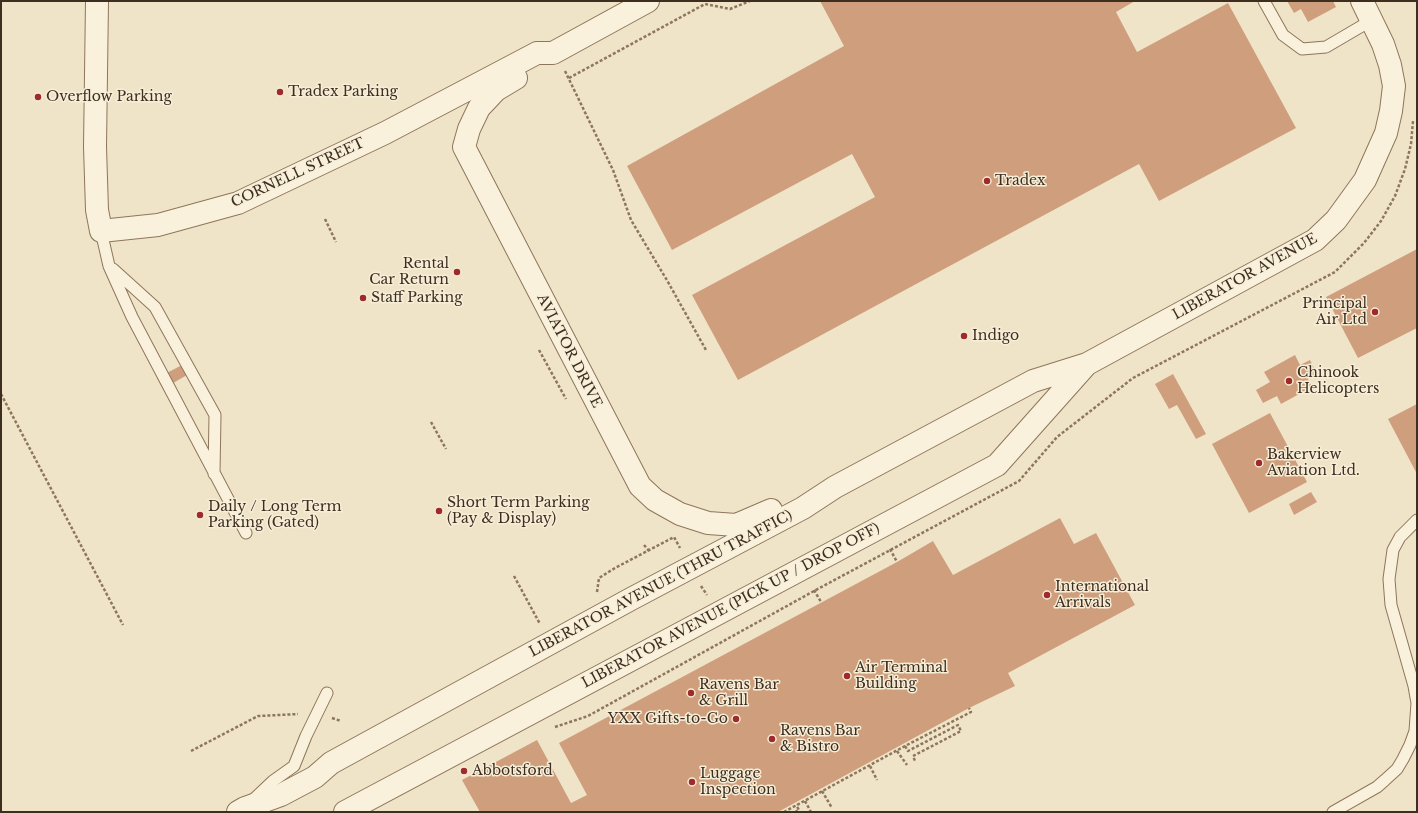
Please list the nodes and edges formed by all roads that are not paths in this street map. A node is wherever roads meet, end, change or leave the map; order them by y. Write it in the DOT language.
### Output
graph roads {
  1 [pos="98,1"];
  2 [pos="648,1"];
  3 [pos="1264,1"];
  4 [pos="1367,10"];
  5 [pos="558,60"];
  6 [pos="101,231"];
  7 [pos="109,266"];
  8 [pos="1087,364"];
  9 [pos="214,474"];
  10 [pos="834,487"];
  11 [pos="1417,520"];
  12 [pos="246,533"];
  13 [pos="327,693"];
  14 [pos="242,810"];
  15 [pos="345,812"];
  16 [pos="1333,812"];
  1 -- 6 [label="street"];
  2 -- 5 [label="street, CORNELL STREET"];
  3 -- 4 [label="lane"];
  4 -- 8 [label="street, LIBERATOR AVENUE"];
  5 -- 6 [label="street, CORNELL STREET"];
  5 -- 10 [label="street, AVIATOR DRIVE"];
  6 -- 7 [label="lane"];
  7 -- 9 [label="lane"];
  7 -- 9 [label="lane"];
  8 -- 10 [label="street, LIBERATOR AVENUE (THRU TRAFFIC)"];
  8 -- 15 [label="street, LIBERATOR AVENUE (PICK UP / DROP OFF)"];
  9 -- 12 [label="lane"];
  10 -- 14 [label="street, LIBERATOR AVENUE (THRU TRAFFIC)"];
  11 -- 16 [label="lane"];
  13 -- 14 [label="lane"];
}
